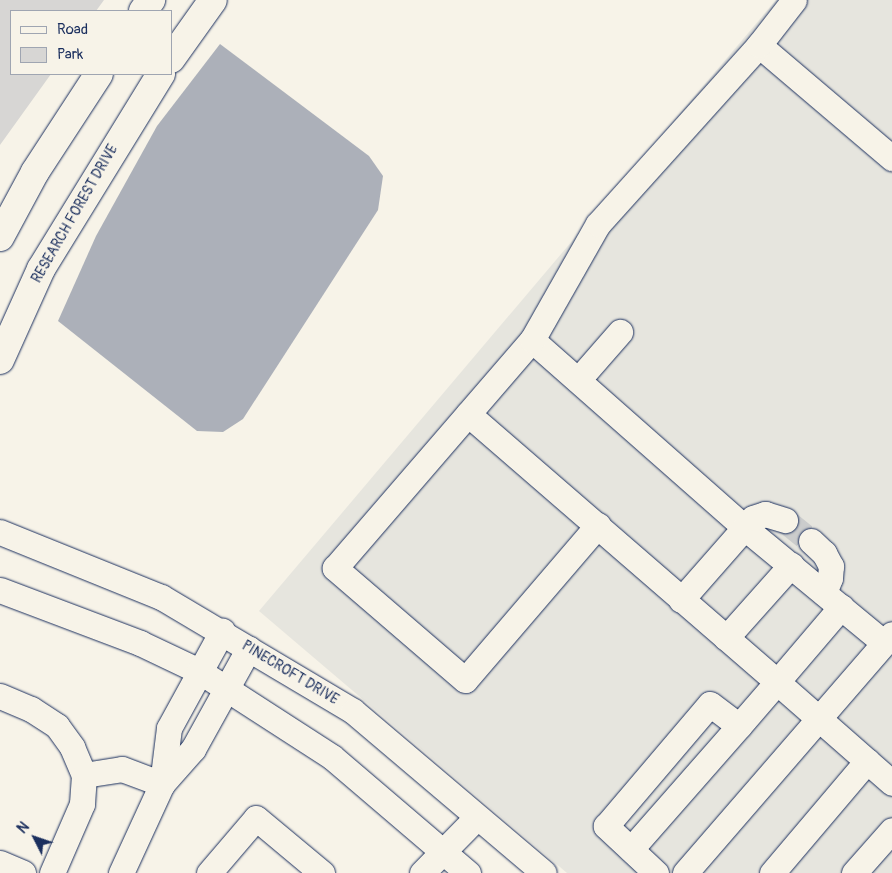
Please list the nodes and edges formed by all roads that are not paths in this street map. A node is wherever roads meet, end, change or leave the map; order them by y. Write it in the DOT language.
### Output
graph roads {
  1 [pos="213,0"];
  2 [pos="794,0"];
  3 [pos="759,46"];
  4 [pos="172,58"];
  5 [pos="98,75"];
  6 [pos="160,75"];
  7 [pos="892,158"];
  8 [pos="0,237"];
  9 [pos="620,332"];
  10 [pos="532,340"];
  11 [pos="0,360"];
  12 [pos="578,380"];
  13 [pos="468,414"];
  14 [pos="785,520"];
  15 [pos="598,525"];
  16 [pos="745,528"];
  17 [pos="0,532"];
  18 [pos="811,541"];
  19 [pos="791,565"];
  20 [pos="0,590"];
  21 [pos="681,600"];
  22 [pos="832,600"];
  23 [pos="222,631"];
  24 [pos="726,638"];
  25 [pos="888,638"];
  26 [pos="249,648"];
  27 [pos="199,671"];
  28 [pos="777,682"];
  29 [pos="227,689"];
  30 [pos="0,696"];
  31 [pos="818,718"];
  32 [pos="739,726"];
  33 [pos="867,761"];
  34 [pos="84,775"];
  35 [pos="892,783"];
  36 [pos="162,784"];
  37 [pos="477,817"];
  38 [pos="892,830"];
  39 [pos="632,849"];
  40 [pos="444,852"];
  41 [pos="0,863"];
  42 [pos="23,873"];
  43 [pos="52,873"];
  44 [pos="121,873"];
  45 [pos="209,873"];
  46 [pos="322,873"];
  47 [pos="422,873"];
  48 [pos="468,873"];
  49 [pos="544,873"];
  50 [pos="656,873"];
  51 [pos="685,873"];
  52 [pos="772,873"];
  53 [pos="854,873"];
  1 -- 4 [label="main road"];
  2 -- 3 [label="street"];
  3 -- 7 [label="street"];
  3 -- 10 [label="street"];
  5 -- 8 [label="main road"];
  6 -- 11 [label="main road, RESEARCH FOREST DRIVE"];
  9 -- 12 [label="street"];
  10 -- 12 [label="street"];
  10 -- 13 [label="street"];
  12 -- 16 [label="street"];
  13 -- 15 [label="street"];
  13 -- 15 [label="street"];
  14 -- 16 [label="street"];
  15 -- 21 [label="street"];
  16 -- 19 [label="street"];
  16 -- 21 [label="street"];
  17 -- 23 [label="street, PINECROFT DRIVE"];
  18 -- 22 [label="street"];
  19 -- 22 [label="street"];
  19 -- 24 [label="street"];
  20 -- 27 [label="street"];
  21 -- 24 [label="street"];
  22 -- 25 [label="street"];
  22 -- 28 [label="street"];
  23 -- 26 [label="street, PINECROFT DRIVE"];
  23 -- 27 [label="street"];
  24 -- 28 [label="street"];
  25 -- 31 [label="street"];
  26 -- 29 [label="street"];
  26 -- 37 [label="street, PINECROFT DRIVE"];
  27 -- 29 [label="street"];
  27 -- 36 [label="street"];
  28 -- 31 [label="street"];
  28 -- 32 [label="street"];
  29 -- 36 [label="street"];
  29 -- 40 [label="street"];
  30 -- 34 [label="street"];
  31 -- 33 [label="street"];
  31 -- 51 [label="street"];
  32 -- 39 [label="street"];
  32 -- 39 [label="street"];
  33 -- 35 [label="street"];
  33 -- 52 [label="street"];
  34 -- 36 [label="street"];
  34 -- 43 [label="street"];
  36 -- 44 [label="street"];
  37 -- 40 [label="street"];
  37 -- 49 [label="street, PINECROFT DRIVE"];
  38 -- 53 [label="street"];
  39 -- 50 [label="street"];
  40 -- 47 [label="street"];
  40 -- 48 [label="street"];
  41 -- 42 [label="street"];
  45 -- 46 [label="street"];
}
